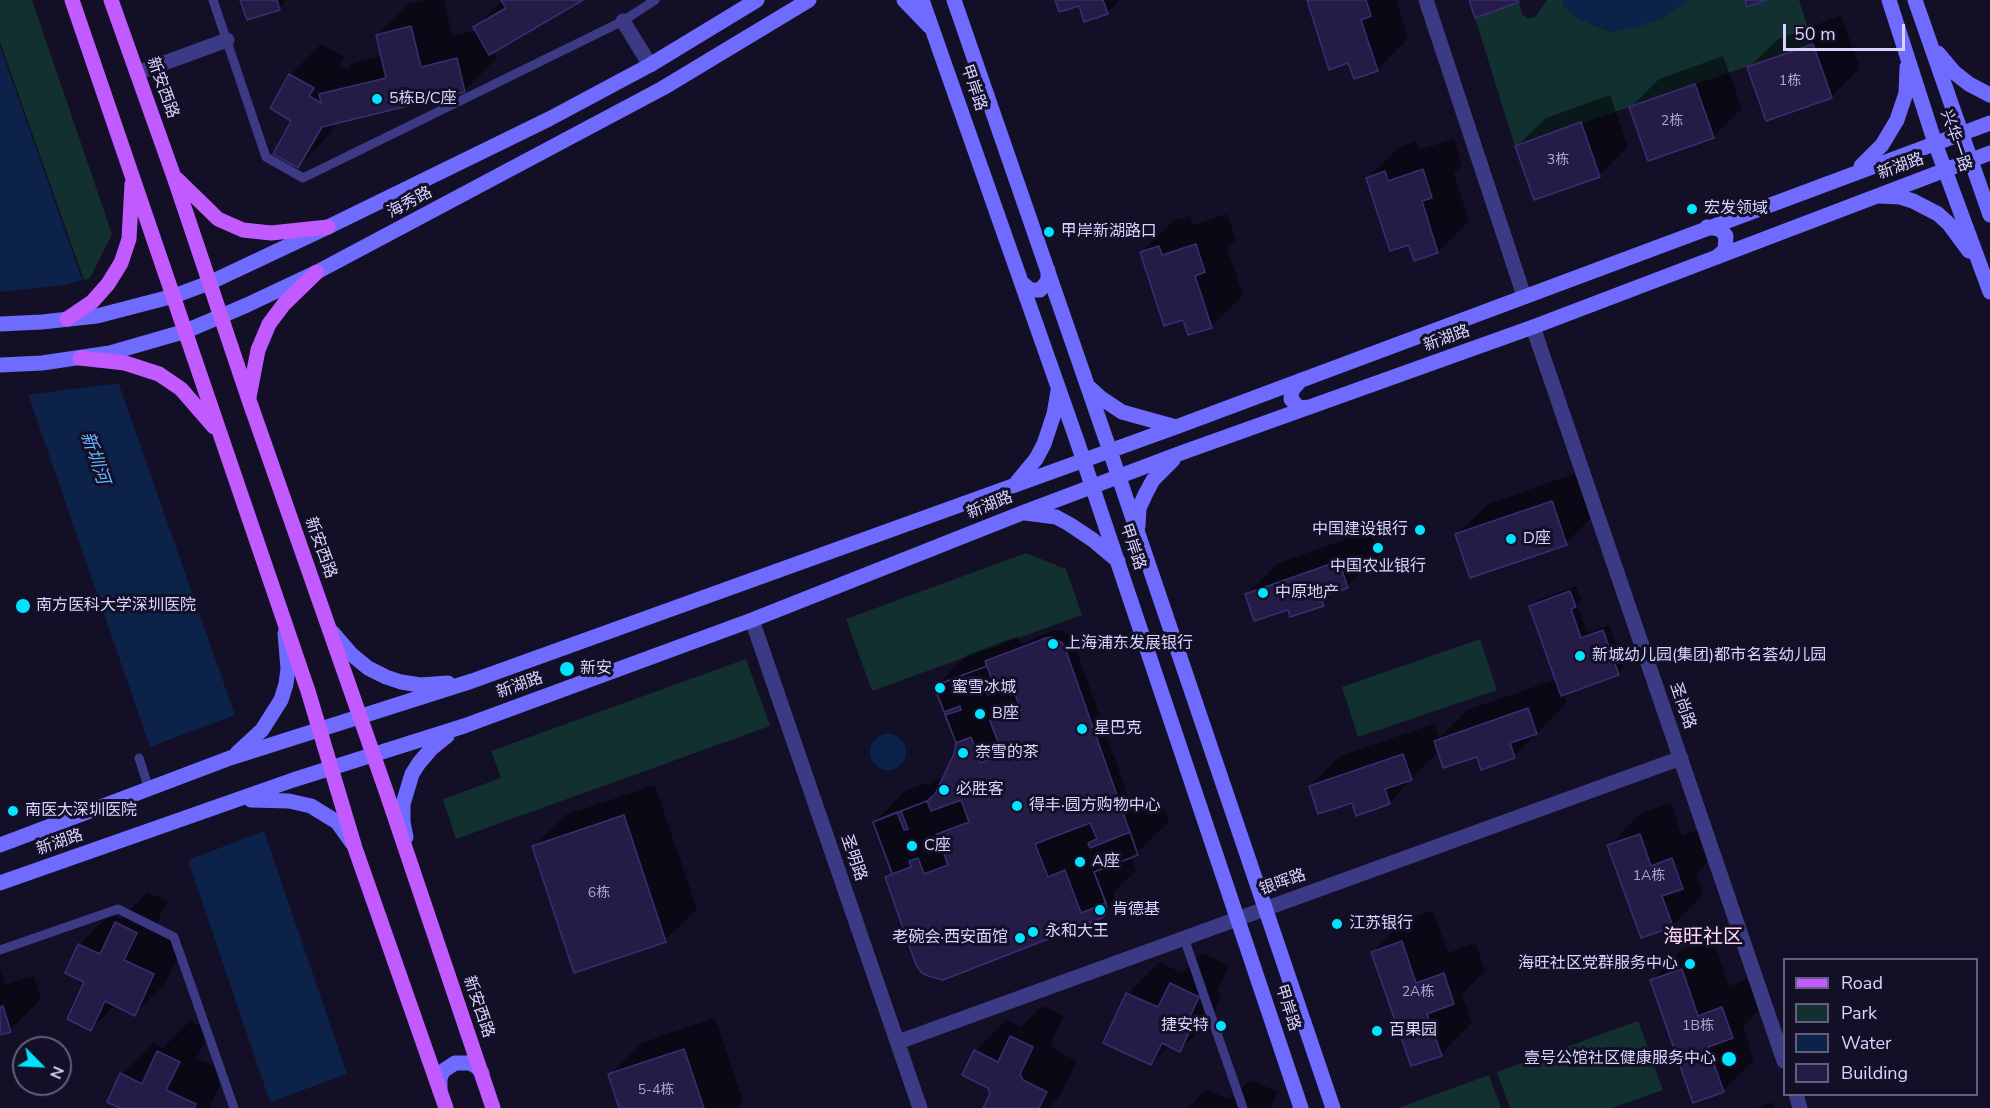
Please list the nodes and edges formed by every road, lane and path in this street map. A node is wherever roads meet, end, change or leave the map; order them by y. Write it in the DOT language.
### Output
graph roads {
  1 [pos="72,0"];
  2 [pos="111,0"];
  3 [pos="213,0"];
  4 [pos="655,0"];
  5 [pos="757,0"];
  6 [pos="809,0"];
  7 [pos="817,0"];
  8 [pos="904,0"];
  9 [pos="922,0"];
  10 [pos="954,0"];
  11 [pos="959,0"];
  12 [pos="1426,0"];
  13 [pos="1889,0"];
  14 [pos="1915,0"];
  15 [pos="796,9"];
  16 [pos="623,21"];
  17 [pos="962,21"];
  18 [pos="934,32"];
  19 [pos="226,40"];
  20 [pos="1929,41"];
  21 [pos="1905,49"];
  22 [pos="650,65"];
  23 [pos="137,73"];
  24 [pos="1990,95"];
  25 [pos="1990,123"];
  26 [pos="1961,133"];
  27 [pos="1935,143"];
  28 [pos="1990,153"];
  29 [pos="1971,160"];
  30 [pos="1945,170"];
  31 [pos="1849,174"];
  32 [pos="133,175"];
  33 [pos="174,177"];
  34 [pos="1871,197"];
  35 [pos="1990,215"];
  36 [pos="328,227"];
  37 [pos="1707,227"];
  38 [pos="1717,256"];
  39 [pos="1048,270"];
  40 [pos="317,272"];
  41 [pos="1983,272"];
  42 [pos="209,283"];
  43 [pos="1022,283"];
  44 [pos="1990,292"];
  45 [pos="174,296"];
  46 [pos="1524,296"];
  47 [pos="94,309"];
  48 [pos="221,317"];
  49 [pos="0,324"];
  50 [pos="1533,327"];
  51 [pos="186,331"];
  52 [pos="111,357"];
  53 [pos="0,365"];
  54 [pos="1301,380"];
  55 [pos="1088,385"];
  56 [pos="1059,388"];
  57 [pos="249,400"];
  58 [pos="1310,407"];
  59 [pos="1176,427"];
  60 [pos="221,436"];
  61 [pos="1110,451"];
  62 [pos="1181,453"];
  63 [pos="1083,460"];
  64 [pos="1119,477"];
  65 [pos="1013,485"];
  66 [pos="1092,486"];
  67 [pos="1022,513"];
  68 [pos="1141,541"];
  69 [pos="1118,561"];
  70 [pos="752,620"];
  71 [pos="283,621"];
  72 [pos="331,631"];
  73 [pos="472,681"];
  74 [pos="360,717"];
  75 [pos="464,726"];
  76 [pos="320,730"];
  77 [pos="374,756"];
  78 [pos="139,758"];
  79 [pos="231,758"];
  80 [pos="1681,758"];
  81 [pos="332,769"];
  82 [pos="149,789"];
  83 [pos="236,801"];
  84 [pos="0,845"];
  85 [pos="355,848"];
  86 [pos="411,863"];
  87 [pos="0,883"];
  88 [pos="1265,908"];
  89 [pos="1238,918"];
  90 [pos="1184,938"];
  91 [pos="0,950"];
  92 [pos="898,1042"];
  93 [pos="1783,1055"];
  94 [pos="482,1073"];
  95 [pos="440,1090"];
  96 [pos="234,1108"];
  97 [pos="446,1108"];
  98 [pos="493,1108"];
  99 [pos="920,1108"];
  100 [pos="1243,1108"];
  101 [pos="1302,1108"];
  102 [pos="1333,1108"];
  1 -- 32 [label="main road"];
  2 -- 23 [label="main road, 新安西路"];
  3 -- 19 [label="lane"];
  4 -- 16 [label="lane"];
  5 -- 22 [label="main road, 海秀路"];
  6 -- 15 [label="main road, 海秀路"];
  7 -- 15 [label="main road"];
  8 -- 18 [label="main road"];
  9 -- 18 [label="main road, 甲岸路"];
  10 -- 17 [label="main road, 甲岸路"];
  11 -- 17 [label="main road"];
  12 -- 46 [label="street"];
  13 -- 21 [label="main road, 兴华一路"];
  14 -- 20 [label="main road, 兴华一路"];
  15 -- 40 [label="main road, 海秀路"];
  16 -- 19 [label="lane"];
  16 -- 22 [label="street"];
  17 -- 39 [label="main road, 甲岸路"];
  18 -- 43 [label="main road, 甲岸路"];
  19 -- 23 [label="street"];
  20 -- 24 [label="main road"];
  20 -- 26 [label="main road, 兴华一路"];
  21 -- 27 [label="main road, 兴华一路"];
  21 -- 31 [label="main road"];
  22 -- 36 [label="main road, 海秀路"];
  23 -- 33 [label="main road, 新安西路"];
  25 -- 26 [label="main road, 新湖路"];
  26 -- 27 [label="main road, 新湖路"];
  26 -- 29 [label="main road, 兴华一路"];
  27 -- 30 [label="main road, 兴华一路"];
  27 -- 31 [label="main road, 新湖路"];
  28 -- 29 [label="main road, 新湖路"];
  29 -- 30 [label="main road, 新湖路"];
  29 -- 35 [label="main road, 兴华一路"];
  30 -- 34 [label="main road, 新湖路"];
  30 -- 41 [label="main road, 兴华一路"];
  31 -- 37 [label="main road, 新湖路"];
  32 -- 45 [label="main road"];
  32 -- 47 [label="main road"];
  33 -- 36 [label="main road"];
  33 -- 42 [label="main road, 新安西路"];
  34 -- 38 [label="main road, 新湖路"];
  34 -- 41 [label="main road"];
  36 -- 42 [label="main road, 海秀路"];
  37 -- 38 [label="main road"];
  37 -- 46 [label="main road, 新湖路"];
  38 -- 50 [label="main road, 新湖路"];
  39 -- 43 [label="main road"];
  39 -- 55 [label="main road, 甲岸路"];
  40 -- 48 [label="main road, 海秀路"];
  40 -- 57 [label="main road"];
  41 -- 44 [label="main road, 兴华一路"];
  42 -- 45 [label="main road, 海秀路"];
  42 -- 48 [label="main road, 新安西路"];
  43 -- 56 [label="main road, 甲岸路"];
  45 -- 47 [label="main road, 海秀路"];
  45 -- 51 [label="main road"];
  46 -- 54 [label="main road, 新湖路"];
  47 -- 49 [label="main road"];
  48 -- 51 [label="main road, 海秀路"];
  48 -- 57 [label="main road, 新安西路"];
  50 -- 58 [label="main road, 新湖路"];
  50 -- 80 [label="street, 圣尚路"];
  51 -- 52 [label="main road, 海秀路"];
  51 -- 60 [label="main road"];
  52 -- 53 [label="main road"];
  52 -- 60 [label="main road"];
  54 -- 58 [label="main road"];
  54 -- 59 [label="main road, 新湖路"];
  55 -- 59 [label="main road"];
  55 -- 61 [label="main road, 甲岸路"];
  56 -- 63 [label="main road, 甲岸路"];
  56 -- 65 [label="main road"];
  57 -- 72 [label="main road, 新安西路"];
  58 -- 62 [label="main road, 新湖路"];
  59 -- 61 [label="main road, 新湖路"];
  60 -- 71 [label="main road"];
  61 -- 63 [label="main road, 新湖路"];
  61 -- 64 [label="main road, 甲岸路"];
  62 -- 64 [label="main road, 新湖路"];
  62 -- 68 [label="main road"];
  63 -- 65 [label="main road, 新湖路"];
  63 -- 66 [label="main road, 甲岸路"];
  64 -- 66 [label="main road, 新湖路"];
  64 -- 68 [label="main road, 甲岸路"];
  65 -- 73 [label="main road, 新湖路"];
  66 -- 67 [label="main road, 新湖路"];
  66 -- 69 [label="main road, 甲岸路"];
  67 -- 69 [label="main road"];
  67 -- 70 [label="main road, 新湖路"];
  68 -- 88 [label="main road, 甲岸路"];
  69 -- 89 [label="main road, 甲岸路"];
  70 -- 75 [label="main road, 新湖路"];
  70 -- 92 [label="street, 圣明路"];
  71 -- 76 [label="main road"];
  71 -- 79 [label="main road"];
  72 -- 73 [label="main road"];
  72 -- 74 [label="main road, 新安西路"];
  73 -- 74 [label="main road, 新湖路"];
  74 -- 76 [label="main road, 新湖路"];
  74 -- 77 [label="main road, 新安西路"];
  75 -- 77 [label="main road, 新湖路"];
  75 -- 86 [label="main road"];
  76 -- 79 [label="main road, 新湖路"];
  76 -- 81 [label="main road"];
  77 -- 81 [label="main road, 新湖路"];
  77 -- 86 [label="main road, 新安西路"];
  78 -- 82 [label="lane"];
  79 -- 82 [label="main road, 新湖路"];
  80 -- 88 [label="street, 银晖路"];
  80 -- 93 [label="street, 圣尚路"];
  81 -- 83 [label="main road, 新湖路"];
  81 -- 85 [label="main road"];
  82 -- 84 [label="main road, 新湖路"];
  83 -- 85 [label="main road"];
  83 -- 87 [label="main road, 新湖路"];
  85 -- 95 [label="main road"];
  86 -- 94 [label="main road, 新安西路"];
  88 -- 89 [label="street, 银晖路"];
  88 -- 102 [label="main road, 甲岸路"];
  89 -- 90 [label="street, 银晖路"];
  89 -- 101 [label="main road, 甲岸路"];
  90 -- 92 [label="street, 银晖路"];
  90 -- 100 [label="lane"];
  91 -- 96 [label="lane"];
  92 -- 99 [label="street, 圣明路"];
  94 -- 95 [label="main road"];
  94 -- 98 [label="main road, 新安西路"];
  95 -- 97 [label="main road"];
}
